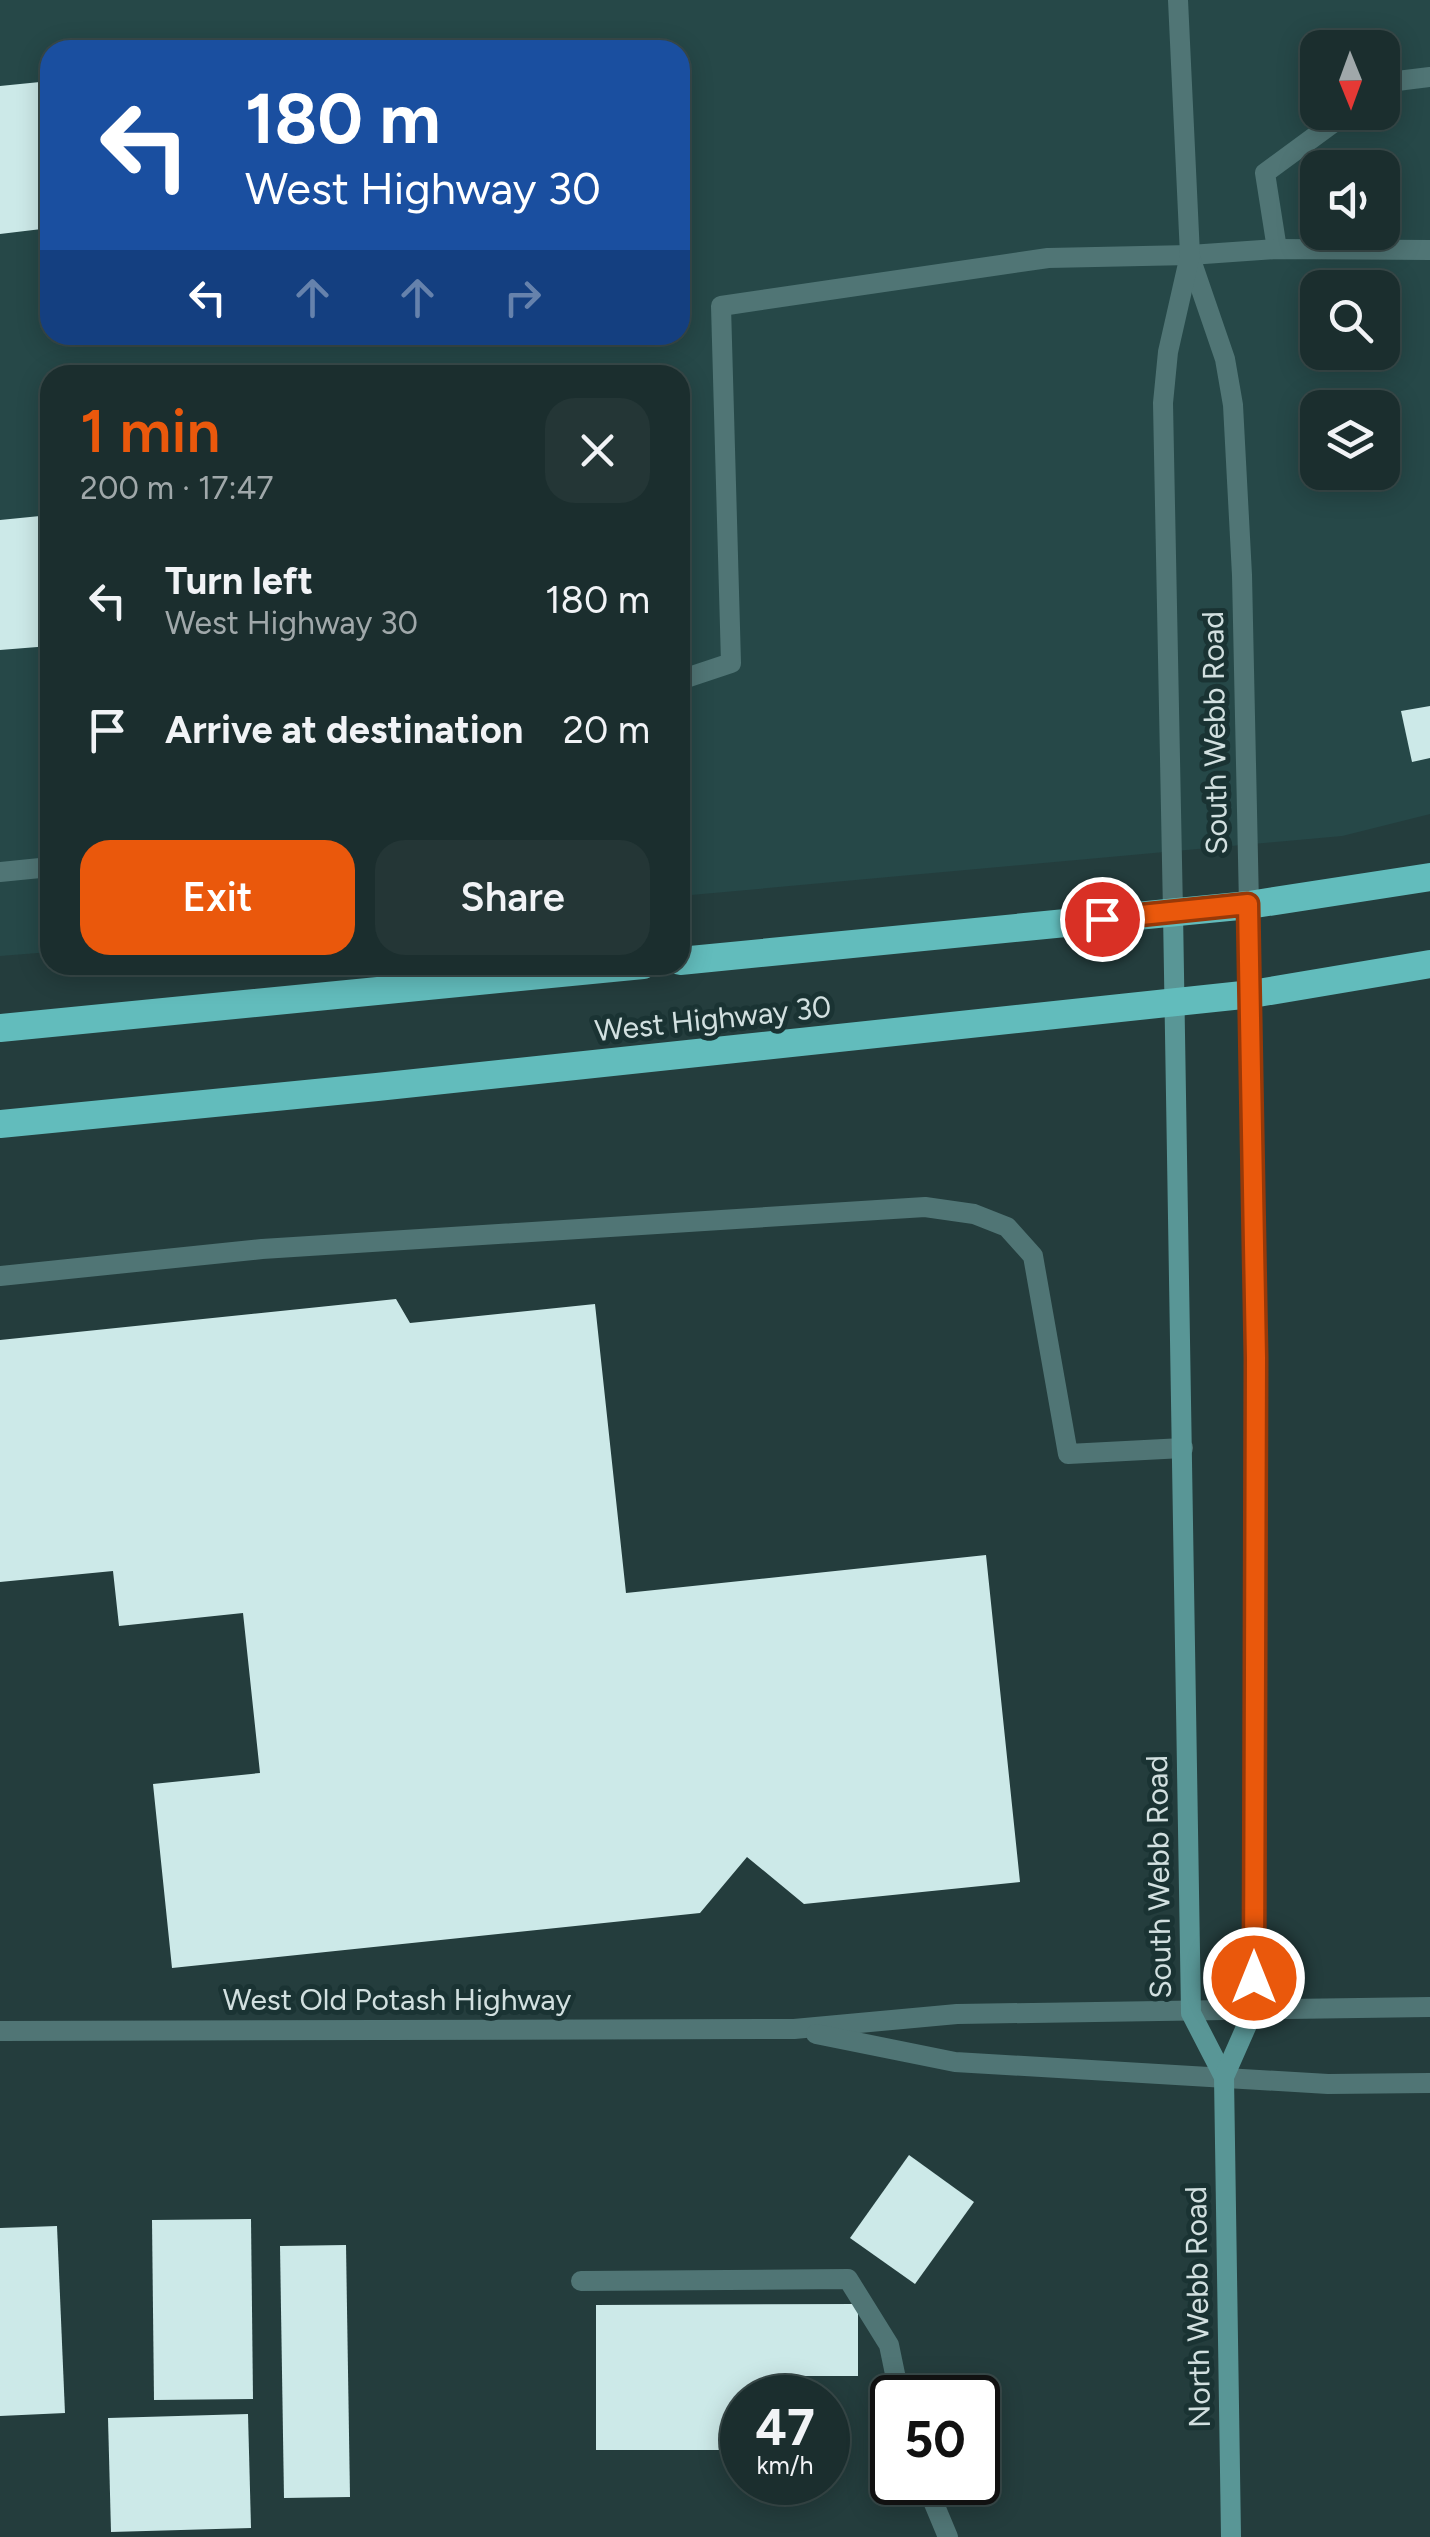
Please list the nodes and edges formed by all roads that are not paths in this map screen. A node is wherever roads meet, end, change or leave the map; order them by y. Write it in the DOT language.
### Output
graph roads {
  1 [pos="1178,0"];
  2 [pos="1430,77"];
  3 [pos="1400,81"];
  4 [pos="1324,130"];
  5 [pos="1277,248"];
  6 [pos="1430,250"];
  7 [pos="1190,255"];
  8 [pos="690,677"];
  9 [pos="40,868"];
  10 [pos="0,872"];
  11 [pos="1430,877"];
  12 [pos="1248,904"];
  13 [pos="1172,912"];
  14 [pos="690,960"];
  15 [pos="1430,964"];
  16 [pos="541,975"];
  17 [pos="1252,994"];
  18 [pos="1175,1002"];
  19 [pos="0,1028"];
  20 [pos="0,1124"];
  21 [pos="0,1276"];
  22 [pos="1184,1448"];
  23 [pos="1430,2008"];
  24 [pos="1254,2010"];
  25 [pos="1191,2013"];
  26 [pos="794,2030"];
  27 [pos="0,2031"];
  28 [pos="1224,2077"];
  29 [pos="1430,2083"];
  30 [pos="581,2281"];
  31 [pos="895,2375"];
  32 [pos="935,2505"];
  33 [pos="948,2537"];
  34 [pos="1231,2537"];
  1 -- 7 [label="street, South Webb Road"];
  2 -- 3 [label="street"];
  4 -- 5 [label="street"];
  5 -- 6 [label="street"];
  5 -- 7 [label="street"];
  7 -- 8 [label="street"];
  7 -- 12 [label="street, South Webb Road"];
  7 -- 13 [label="street, South Webb Road"];
  9 -- 10 [label="street"];
  11 -- 12 [label="highway, West Highway 30"];
  12 -- 13 [label="highway, West Highway 30"];
  12 -- 17 [label="main road, South Webb Road"];
  13 -- 14 [label="highway, West Highway 30"];
  13 -- 18 [label="main road, South Webb Road"];
  15 -- 17 [label="highway, West Highway 30"];
  16 -- 19 [label="highway, West Highway 30"];
  17 -- 18 [label="highway, West Highway 30"];
  17 -- 24 [label="main road, South Webb Road"];
  18 -- 20 [label="highway, West Highway 30"];
  18 -- 22 [label="main road, South Webb Road"];
  21 -- 22 [label="street"];
  22 -- 25 [label="main road, South Webb Road"];
  23 -- 24 [label="street, West Old Potash Highway"];
  24 -- 25 [label="street, West Old Potash Highway"];
  24 -- 28 [label="main road, South Webb Road"];
  25 -- 26 [label="street, West Old Potash Highway"];
  25 -- 28 [label="main road, South Webb Road"];
  26 -- 27 [label="street, West Old Potash Highway"];
  26 -- 28 [label="street, West Old Potash Highway"];
  28 -- 29 [label="street, West Old Potash Highway"];
  28 -- 34 [label="main road, North Webb Road"];
  30 -- 31 [label="street"];
  32 -- 33 [label="street"];
}
